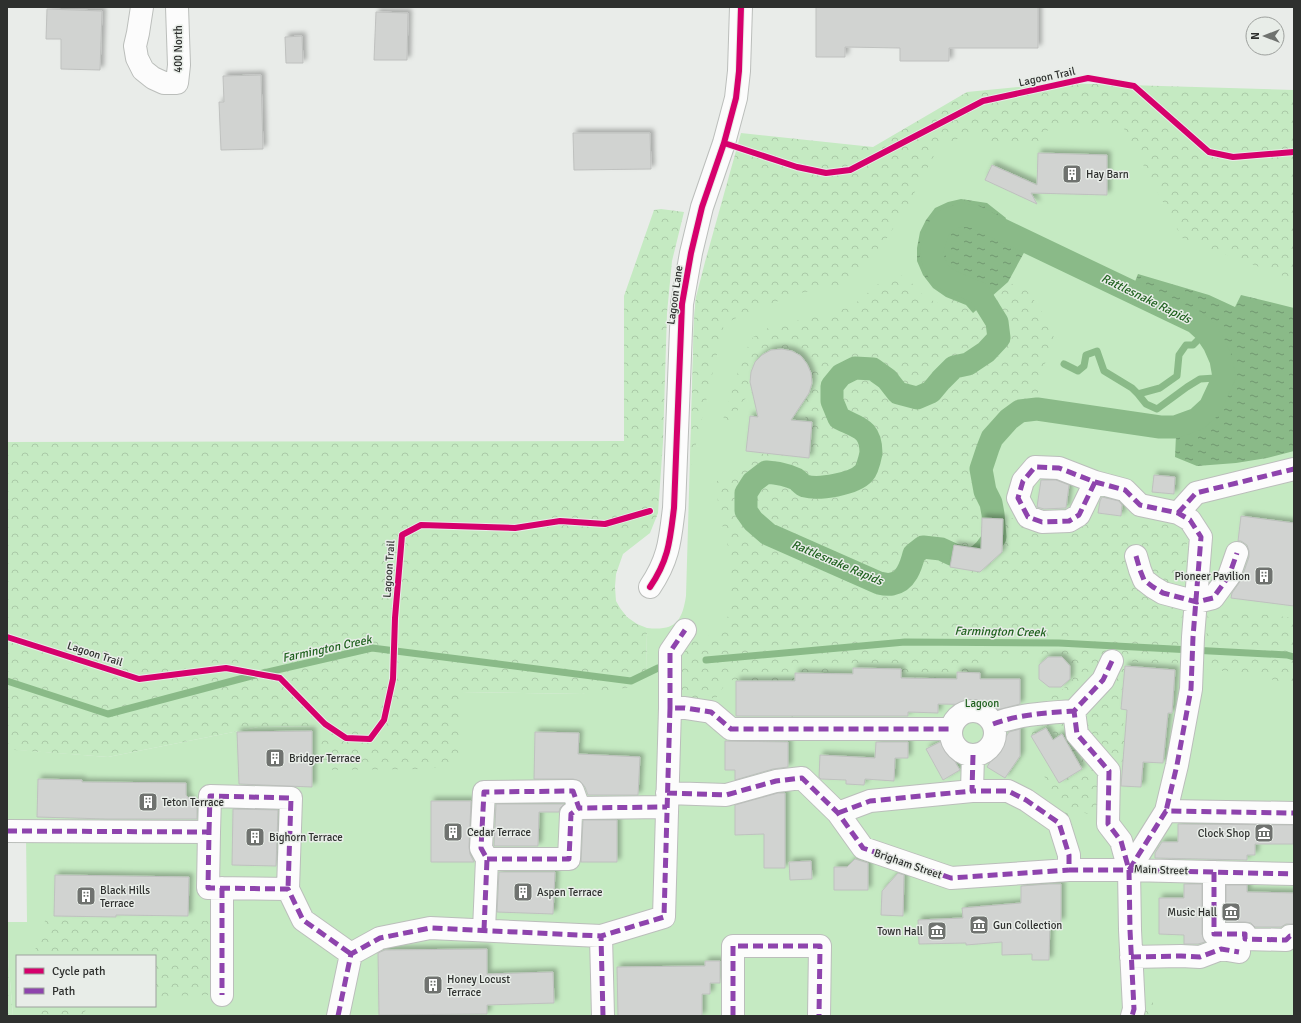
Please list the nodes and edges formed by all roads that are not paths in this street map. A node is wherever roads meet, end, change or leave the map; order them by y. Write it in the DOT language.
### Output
graph roads {
  1 [pos="142,7"];
  2 [pos="177,7"];
  3 [pos="741,7"];
  4 [pos="1294,469"];
  5 [pos="1095,482"];
  6 [pos="1178,513"];
  7 [pos="1237,553"];
  8 [pos="1136,556"];
  9 [pos="650,587"];
  10 [pos="1197,602"];
  11 [pos="685,630"];
  12 [pos="1112,661"];
  13 [pos="670,708"];
  14 [pos="1074,711"];
  15 [pos="993,724"];
  16 [pos="951,729"];
  17 [pos="973,755"];
  18 [pos="972,791"];
  19 [pos="667,800"];
  20 [pos="579,808"];
  21 [pos="1166,811"];
  22 [pos="838,813"];
  23 [pos="1294,813"];
  24 [pos="7,831"];
  25 [pos="209,832"];
  26 [pos="487,859"];
  27 [pos="1069,870"];
  28 [pos="1129,870"];
  29 [pos="1214,872"];
  30 [pos="1294,874"];
  31 [pos="222,888"];
  32 [pos="288,889"];
  33 [pos="484,930"];
  34 [pos="601,936"];
  35 [pos="1294,936"];
  36 [pos="1238,952"];
  37 [pos="350,954"];
  38 [pos="1131,957"];
  39 [pos="222,994"];
  40 [pos="338,1016"];
  41 [pos="603,1016"];
  42 [pos="733,1016"];
  43 [pos="819,1016"];
  44 [pos="1132,1016"];
  1 -- 2 [label="street, 400 North"];
  3 -- 9 [label="street, Lagoon Lane"];
  4 -- 6 [label="street"];
  5 -- 6 [label="street"];
  6 -- 10 [label="street, Main Street"];
  7 -- 10 [label="street"];
  8 -- 10 [label="street"];
  10 -- 21 [label="street, Main Street"];
  11 -- 13 [label="street"];
  12 -- 14 [label="street"];
  13 -- 16 [label="street"];
  13 -- 19 [label="street"];
  14 -- 15 [label="street"];
  14 -- 28 [label="street"];
  15 -- 16 [label="street"];
  15 -- 17 [label="street"];
  16 -- 17 [label="street"];
  17 -- 18 [label="street"];
  18 -- 22 [label="street"];
  18 -- 27 [label="street"];
  19 -- 20 [label="street"];
  19 -- 22 [label="street, Brigham Street"];
  19 -- 34 [label="street"];
  20 -- 26 [label="street"];
  20 -- 26 [label="street"];
  21 -- 23 [label="street"];
  21 -- 28 [label="street, Main Street"];
  22 -- 27 [label="street, Brigham Street"];
  24 -- 25 [label="street"];
  25 -- 31 [label="street"];
  25 -- 32 [label="street"];
  26 -- 33 [label="street"];
  27 -- 28 [label="street, Brigham Street"];
  28 -- 29 [label="street, Main Street"];
  28 -- 38 [label="street"];
  29 -- 30 [label="street, Main Street"];
  29 -- 35 [label="street"];
  31 -- 32 [label="street"];
  31 -- 39 [label="street"];
  32 -- 37 [label="street"];
  33 -- 34 [label="street"];
  33 -- 37 [label="street"];
  34 -- 41 [label="street"];
  36 -- 38 [label="street"];
  37 -- 40 [label="street"];
  38 -- 44 [label="street"];
  42 -- 43 [label="street"];
}
